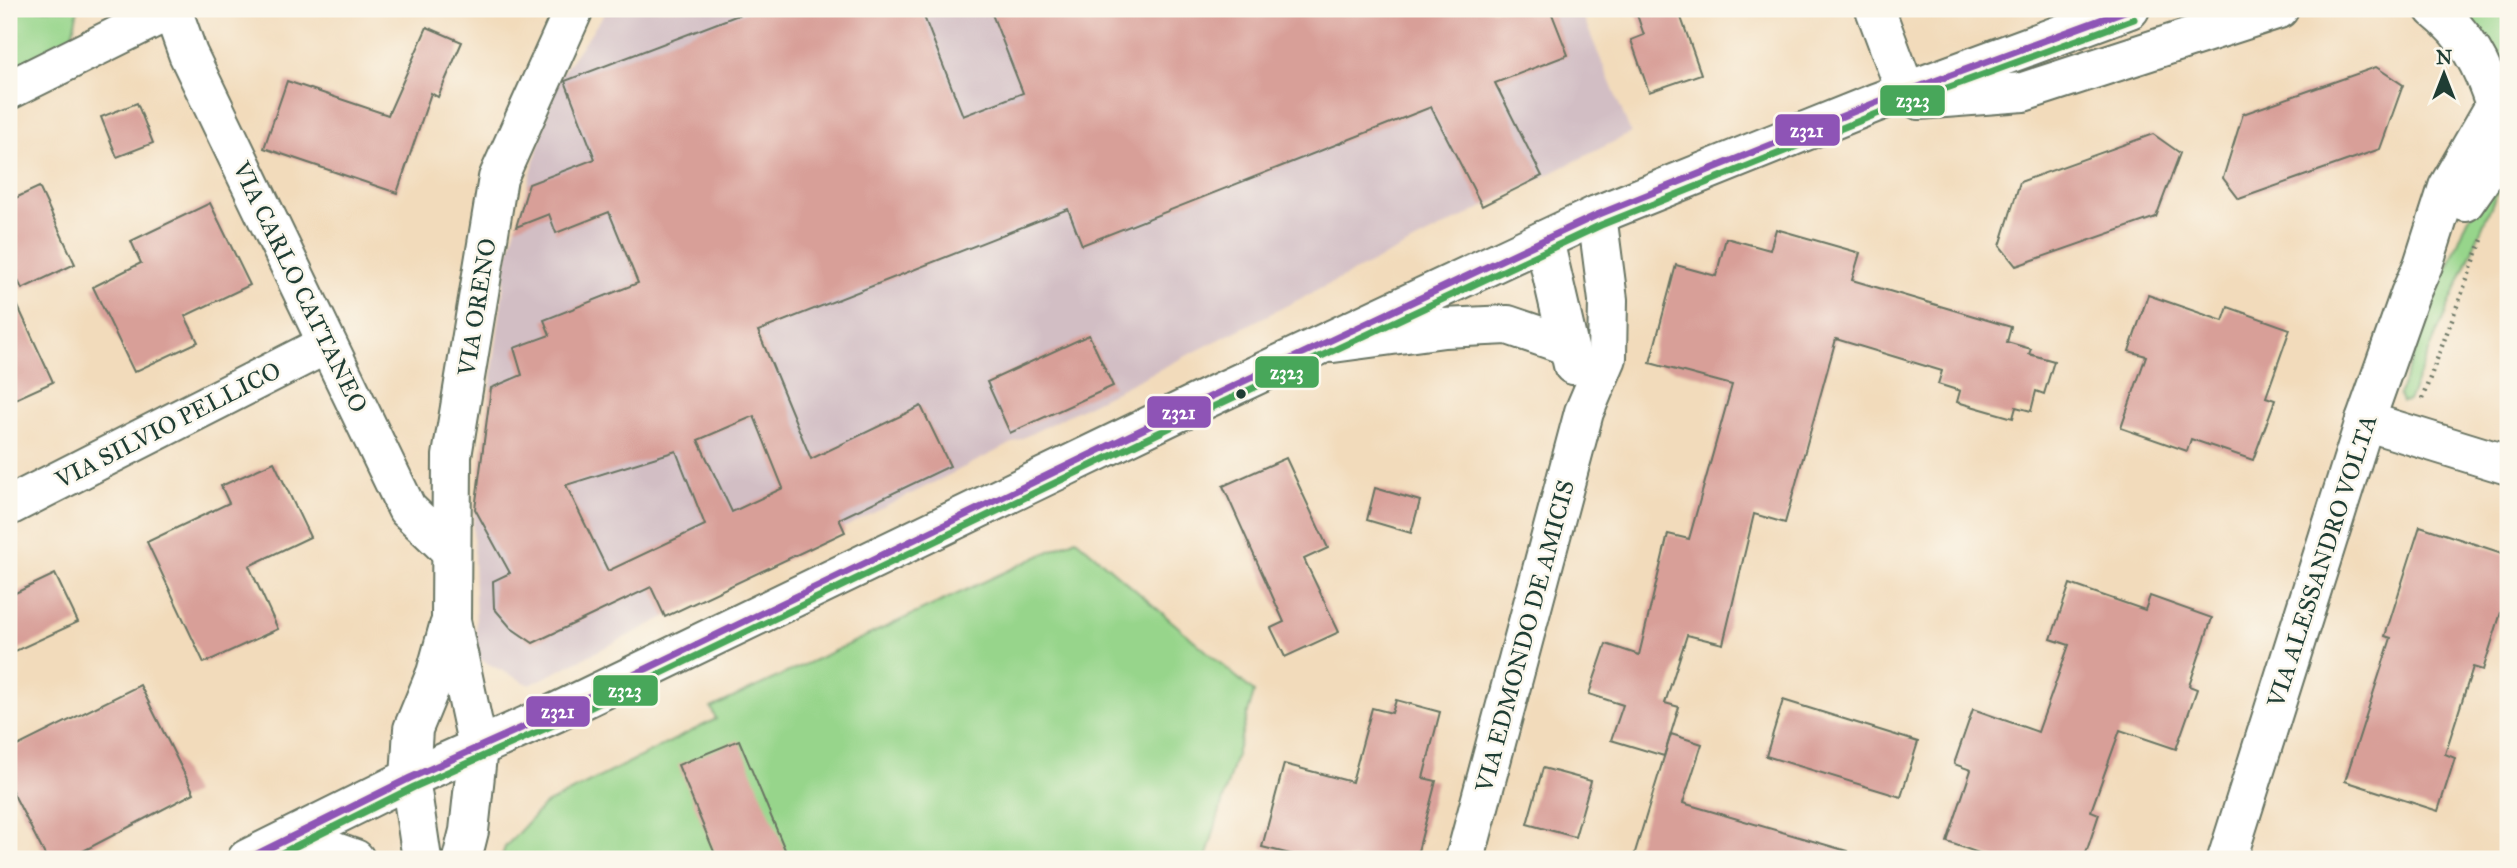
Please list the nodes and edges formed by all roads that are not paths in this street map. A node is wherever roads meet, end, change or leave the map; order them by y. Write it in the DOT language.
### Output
graph roads {
  1 [pos="172,9"];
  2 [pos="574,9"];
  3 [pos="1875,9"];
  4 [pos="2130,9"];
  5 [pos="2279,9"];
  6 [pos="2434,9"];
  7 [pos="9,90"];
  8 [pos="2502,94"];
  9 [pos="1891,97"];
  10 [pos="2508,140"];
  11 [pos="1597,215"];
  12 [pos="1544,240"];
  13 [pos="2423,265"];
  14 [pos="327,344"];
  15 [pos="1321,344"];
  16 [pos="1566,345"];
  17 [pos="1584,412"];
  18 [pos="2365,421"];
  19 [pos="2508,465"];
  20 [pos="9,506"];
  21 [pos="451,551"];
  22 [pos="451,621"];
  23 [pos="478,747"];
  24 [pos="410,778"];
  25 [pos="251,857"];
  26 [pos="355,859"];
  27 [pos="422,859"];
  28 [pos="462,859"];
  29 [pos="1465,859"];
  30 [pos="2227,859"];
  1 -- 7 [label="street"];
  1 -- 14 [label="street, VIA CARLO CATTANEO"];
  2 -- 21 [label="street, VIA ORENO"];
  3 -- 9 [label="street"];
  4 -- 9 [label="street"];
  5 -- 9 [label="street"];
  6 -- 8 [label="street"];
  8 -- 13 [label="street"];
  9 -- 11 [label="street"];
  10 -- 13 [label="street"];
  11 -- 12 [label="street"];
  11 -- 17 [label="street, VIA EDMONDO DE AMICIS"];
  12 -- 15 [label="street"];
  12 -- 16 [label="street, VIA EDMONDO DE AMICIS"];
  13 -- 18 [label="street, VIA ALESSANDRO VOLTA"];
  14 -- 20 [label="street, VIA SILVIO PELLICO"];
  14 -- 21 [label="street, VIA CARLO CATTANEO"];
  15 -- 16 [label="street"];
  15 -- 23 [label="street"];
  16 -- 17 [label="street, VIA EDMONDO DE AMICIS"];
  17 -- 29 [label="street, VIA EDMONDO DE AMICIS"];
  18 -- 19 [label="street"];
  18 -- 30 [label="street, VIA ALESSANDRO VOLTA"];
  21 -- 22 [label="street, VIA ORENO"];
  22 -- 23 [label="street, VIA ORENO"];
  22 -- 24 [label="street, VIA ORENO"];
  23 -- 24 [label="street"];
  23 -- 28 [label="street, VIA ORENO"];
  24 -- 25 [label="street"];
  24 -- 27 [label="street, VIA ORENO"];
  25 -- 26 [label="street"];
}
